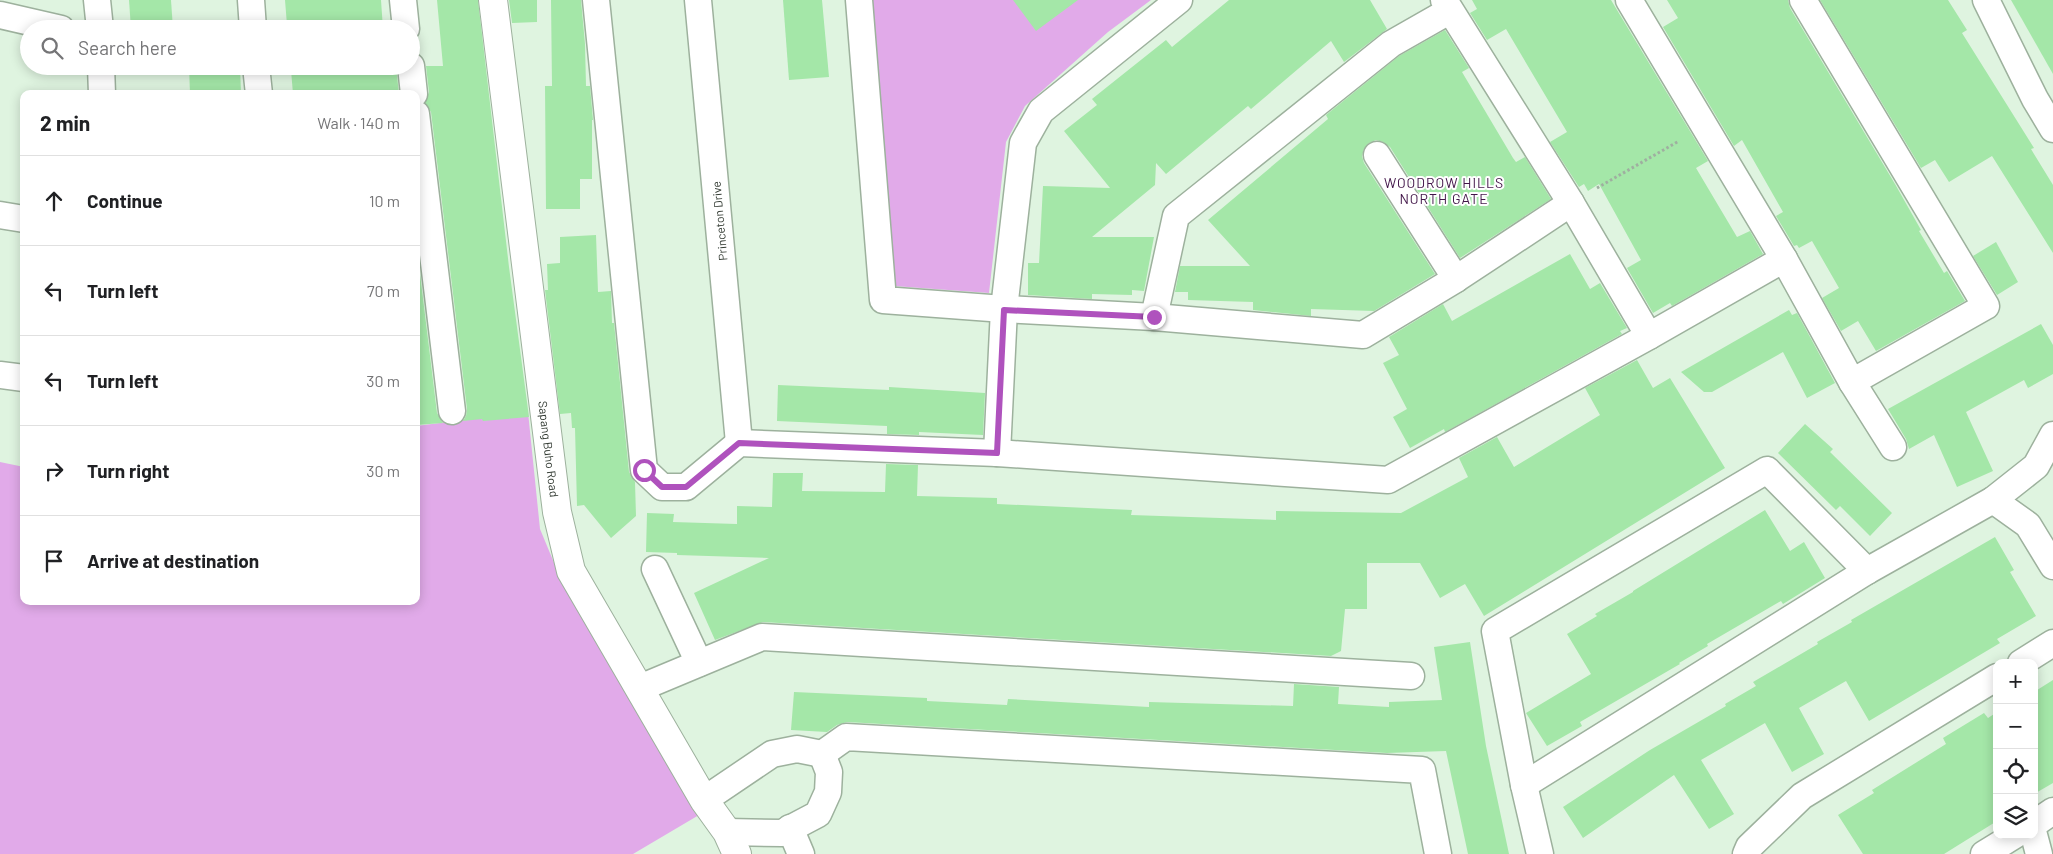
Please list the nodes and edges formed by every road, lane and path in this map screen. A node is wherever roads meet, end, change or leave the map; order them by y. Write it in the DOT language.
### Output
graph roads {
  1 [pos="97,0"];
  2 [pos="251,0"];
  3 [pos="403,0"];
  4 [pos="493,0"];
  5 [pos="596,0"];
  6 [pos="698,0"];
  7 [pos="859,0"];
  8 [pos="1180,0"];
  9 [pos="1629,0"];
  10 [pos="1803,0"];
  11 [pos="1986,0"];
  12 [pos="1447,5"];
  13 [pos="0,15"];
  14 [pos="22,20"];
  15 [pos="99,20"];
  16 [pos="252,20"];
  17 [pos="405,20"];
  18 [pos="101,75"];
  19 [pos="257,75"];
  20 [pos="412,75"];
  21 [pos="102,90"];
  22 [pos="259,90"];
  23 [pos="414,90"];
  24 [pos="1704,127"];
  25 [pos="2053,129"];
  26 [pos="420,147"];
  27 [pos="1377,155"];
  28 [pos="1571,203"];
  29 [pos="0,215"];
  30 [pos="20,218"];
  31 [pos="1784,259"];
  32 [pos="1456,279"];
  33 [pos="1004,310"];
  34 [pos="1154,317"];
  35 [pos="1650,336"];
  36 [pos="0,375"];
  37 [pos="20,378"];
  38 [pos="1852,382"];
  39 [pos="452,411"];
  40 [pos="2052,435"];
  41 [pos="739,443"];
  42 [pos="1893,447"];
  43 [pos="997,453"];
  44 [pos="1993,500"];
  45 [pos="2053,566"];
  46 [pos="655,570"];
  47 [pos="1867,570"];
  48 [pos="2053,643"];
  49 [pos="2027,659"];
  50 [pos="699,663"];
  51 [pos="1411,676"];
  52 [pos="1993,679"];
  53 [pos="640,688"];
  54 [pos="822,754"];
  55 [pos="1524,784"];
  56 [pos="704,800"];
  57 [pos="2053,811"];
  58 [pos="2038,821"];
  59 [pos="790,828"];
  60 [pos="2008,839"];
  61 [pos="2035,839"];
  62 [pos="732,843"];
  63 [pos="800,854"];
  64 [pos="1438,854"];
  65 [pos="1540,854"];
  66 [pos="1746,854"];
  67 [pos="1984,854"];
  68 [pos="2039,854"];
  1 -- 15 [label="street"];
  2 -- 16 [label="street"];
  3 -- 17 [label="street"];
  4 -- 53 [label="street, Sapang Buho Road"];
  5 -- 41 [label="street"];
  6 -- 41 [label="street, Princeton Drive"];
  7 -- 33 [label="street"];
  8 -- 33 [label="street"];
  9 -- 24 [label="street"];
  10 -- 38 [label="street"];
  11 -- 25 [label="street"];
  12 -- 28 [label="street"];
  12 -- 34 [label="street"];
  13 -- 14 [label="street"];
  18 -- 21 [label="street"];
  19 -- 22 [label="street"];
  20 -- 23 [label="street"];
  24 -- 28 [label="path"];
  24 -- 31 [label="street"];
  26 -- 39 [label="street"];
  27 -- 32 [label="street"];
  28 -- 32 [label="street"];
  28 -- 35 [label="street"];
  29 -- 30 [label="street"];
  31 -- 35 [label="street"];
  31 -- 38 [label="street"];
  32 -- 34 [label="street"];
  33 -- 34 [label="street"];
  33 -- 43 [label="street"];
  35 -- 43 [label="street"];
  36 -- 37 [label="street"];
  38 -- 42 [label="street"];
  40 -- 44 [label="street"];
  41 -- 43 [label="street"];
  44 -- 45 [label="street"];
  44 -- 47 [label="street"];
  46 -- 50 [label="street"];
  47 -- 55 [label="street"];
  47 -- 55 [label="street"];
  48 -- 49 [label="street"];
  50 -- 51 [label="street"];
  50 -- 53 [label="street"];
  52 -- 66 [label="street"];
  53 -- 56 [label="street, Sapang Buho Road"];
  54 -- 56 [label="street"];
  54 -- 59 [label="street"];
  54 -- 64 [label="street"];
  55 -- 65 [label="street"];
  56 -- 62 [label="street, Sapang Buho Road"];
  57 -- 58 [label="street"];
  59 -- 62 [label="street"];
  59 -- 63 [label="street"];
  60 -- 67 [label="street"];
  61 -- 68 [label="street"];
}
